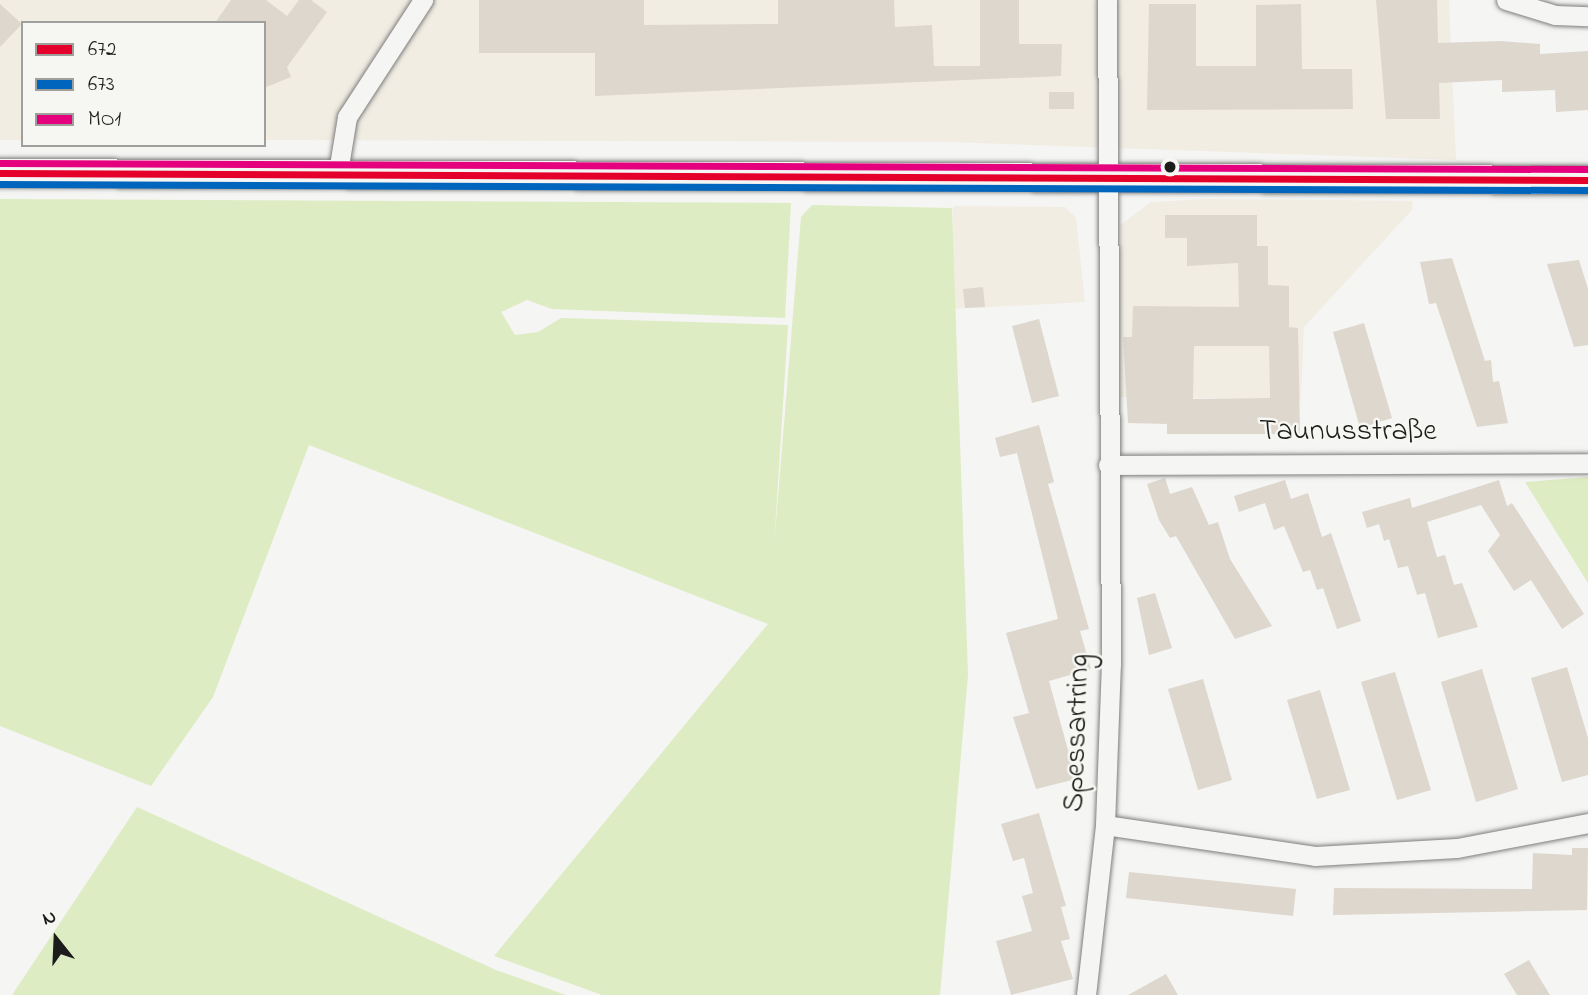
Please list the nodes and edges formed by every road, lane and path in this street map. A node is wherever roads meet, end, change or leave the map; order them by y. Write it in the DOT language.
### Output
graph roads {
  1 [pos="423,0"];
  2 [pos="1107,0"];
  3 [pos="1506,0"];
  4 [pos="1588,16"];
  5 [pos="338,172"];
  6 [pos="0,173"];
  7 [pos="1107,178"];
  8 [pos="1588,180"];
  9 [pos="1588,463"];
  10 [pos="1108,465"];
  11 [pos="1588,823"];
  12 [pos="1105,825"];
  13 [pos="1086,995"];
  1 -- 5 [label="street"];
  2 -- 7 [label="street, Spessartring"];
  3 -- 4 [label="street"];
  5 -- 6 [label="main road"];
  5 -- 7 [label="main road"];
  7 -- 8 [label="main road"];
  7 -- 10 [label="street, Spessartring"];
  9 -- 10 [label="street, Taunusstraße"];
  10 -- 12 [label="street, Spessartring"];
  11 -- 12 [label="street"];
  12 -- 13 [label="street, Spessartring"];
}
